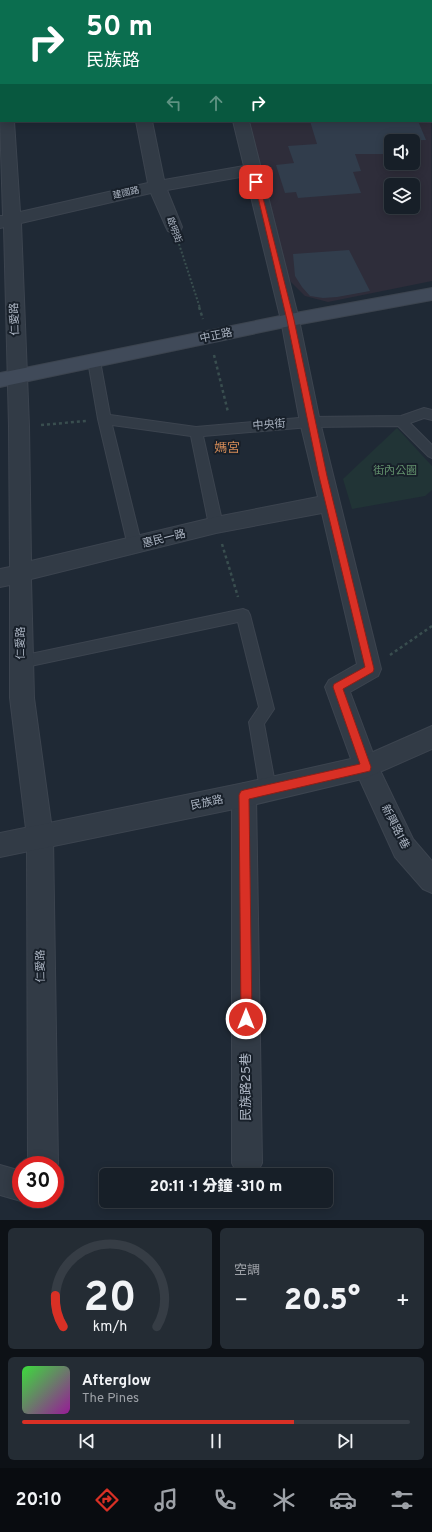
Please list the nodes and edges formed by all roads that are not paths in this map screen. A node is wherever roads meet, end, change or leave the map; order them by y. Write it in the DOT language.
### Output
graph roads {
  1 [pos="6,122"];
  2 [pos="144,122"];
  3 [pos="242,122"];
  4 [pos="253,170"];
  5 [pos="157,186"];
  6 [pos="6,220"];
  7 [pos="174,227"];
  8 [pos="432,294"];
  9 [pos="290,320"];
  10 [pos="94,361"];
  11 [pos="8,378"];
  12 [pos="432,414"];
  13 [pos="104,420"];
  14 [pos="310,422"];
  15 [pos="401,422"];
  16 [pos="196,432"];
  17 [pos="432,452"];
  18 [pos="329,503"];
  19 [pos="216,525"];
  20 [pos="135,546"];
  21 [pos="10,576"];
  22 [pos="21,662"];
  23 [pos="432,737"];
  24 [pos="366,767"];
  25 [pos="256,792"];
  26 [pos="40,837"];
  27 [pos="0,845"];
  28 [pos="432,880"];
  29 [pos="43,1156"];
  30 [pos="248,1163"];
  31 [pos="0,1180"];
  32 [pos="12,1183"];
  1 -- 6 [label="street, 仁愛路"];
  2 -- 5 [label="street, 啟明街"];
  3 -- 4 [label="street"];
  4 -- 5 [label="street, 建國路"];
  4 -- 9 [label="street"];
  5 -- 6 [label="street, 建國路"];
  5 -- 7 [label="street, 啟明街"];
  6 -- 11 [label="street, 仁愛路"];
  8 -- 9 [label="main road, 中正路"];
  9 -- 10 [label="main road, 中正路"];
  9 -- 14 [label="street"];
  10 -- 11 [label="main road, 中正路"];
  10 -- 13 [label="lane"];
  11 -- 21 [label="street, 仁愛路"];
  12 -- 15 [label="lane, 中央街"];
  13 -- 16 [label="lane, 中央街"];
  13 -- 20 [label="lane"];
  14 -- 15 [label="lane, 中央街"];
  14 -- 16 [label="lane, 中央街"];
  14 -- 18 [label="street"];
  15 -- 17 [label="lane"];
  16 -- 19 [label="lane"];
  18 -- 19 [label="street, 惠民一路"];
  18 -- 24 [label="street, 新興路1巷"];
  19 -- 20 [label="street, 惠民一路"];
  20 -- 21 [label="street, 惠民一路"];
  21 -- 22 [label="street, 仁愛路"];
  22 -- 25 [label="lane"];
  22 -- 26 [label="street, 仁愛路"];
  23 -- 24 [label="street, 民族路"];
  24 -- 25 [label="street, 民族路"];
  24 -- 28 [label="street, 新興路1巷"];
  25 -- 26 [label="street, 民族路"];
  25 -- 30 [label="street, 民族路25巷"];
  26 -- 27 [label="street, 民族路"];
  26 -- 29 [label="street, 仁愛路"];
  31 -- 32 [label="street"];
}
